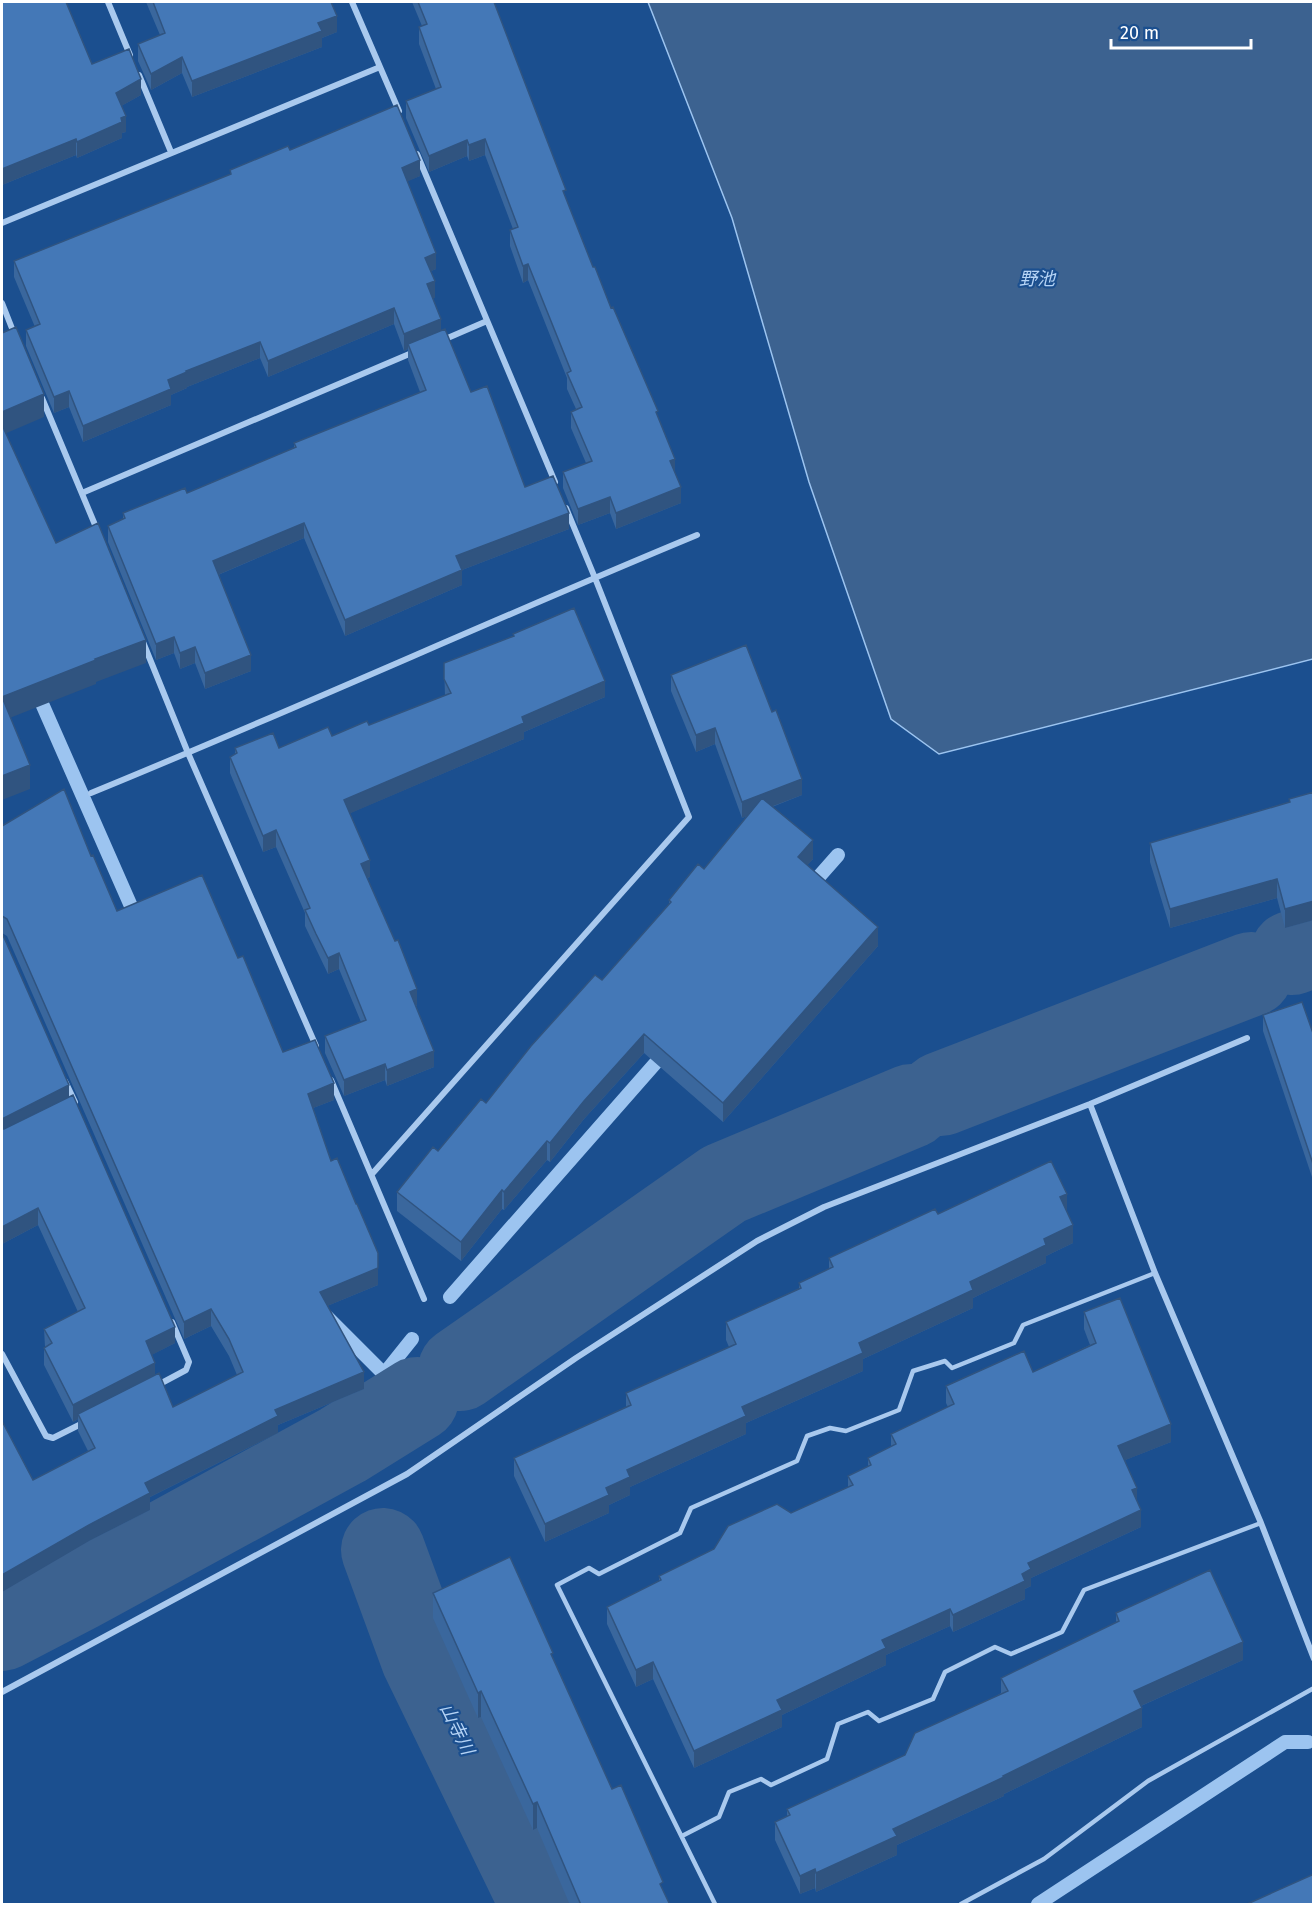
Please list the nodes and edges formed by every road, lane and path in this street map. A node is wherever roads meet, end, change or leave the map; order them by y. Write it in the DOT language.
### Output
graph roads {
  1 [pos="108,2"];
  2 [pos="352,2"];
  3 [pos="380,67"];
  4 [pos="403,122"];
  5 [pos="412,144"];
  6 [pos="171,152"];
  7 [pos="2,223"];
  8 [pos="2,303"];
  9 [pos="487,321"];
  10 [pos="432,344"];
  11 [pos="19,345"];
  12 [pos="421,349"];
  13 [pos="37,387"];
  14 [pos="559,492"];
  15 [pos="82,493"];
  16 [pos="564,503"];
  17 [pos="100,536"];
  18 [pos="697,536"];
  19 [pos="595,578"];
  20 [pos="140,634"];
  21 [pos="188,753"];
  22 [pos="91,793"];
  23 [pos="1247,1038"];
  24 [pos="320,1056"];
  25 [pos="62,1073"];
  26 [pos="330,1077"];
  27 [pos="1090,1104"];
  28 [pos="65,1109"];
  29 [pos="372,1174"];
  30 [pos="1155,1273"];
  31 [pos="424,1299"];
  32 [pos="170,1319"];
  33 [pos="2,1354"];
  34 [pos="145,1391"];
  35 [pos="94,1418"];
  36 [pos="1262,1523"];
  37 [pos="1314,1659"];
  38 [pos="1314,1688"];
  39 [pos="2,1692"];
  40 [pos="682,1836"];
  41 [pos="715,1905"];
  42 [pos="961,1905"];
  1 -- 6 [label="street"];
  2 -- 3 [label="street"];
  3 -- 4 [label="street"];
  3 -- 6 [label="street"];
  5 -- 9 [label="street"];
  6 -- 7 [label="street"];
  8 -- 11 [label="street"];
  9 -- 10 [label="street"];
  9 -- 14 [label="street"];
  12 -- 15 [label="street"];
  13 -- 15 [label="street"];
  15 -- 17 [label="street"];
  16 -- 19 [label="street"];
  18 -- 19 [label="street"];
  19 -- 21 [label="street"];
  19 -- 29 [label="street"];
  20 -- 21 [label="street"];
  21 -- 22 [label="street"];
  21 -- 24 [label="street"];
  23 -- 27 [label="street"];
  25 -- 28 [label="street"];
  26 -- 29 [label="street"];
  27 -- 30 [label="street"];
  27 -- 39 [label="street"];
  29 -- 31 [label="street"];
  30 -- 36 [label="street"];
  30 -- 40 [label="lane"];
  32 -- 34 [label="street"];
  33 -- 35 [label="street"];
  36 -- 37 [label="street"];
  36 -- 40 [label="lane"];
  38 -- 42 [label="lane"];
  40 -- 41 [label="lane"];
}
